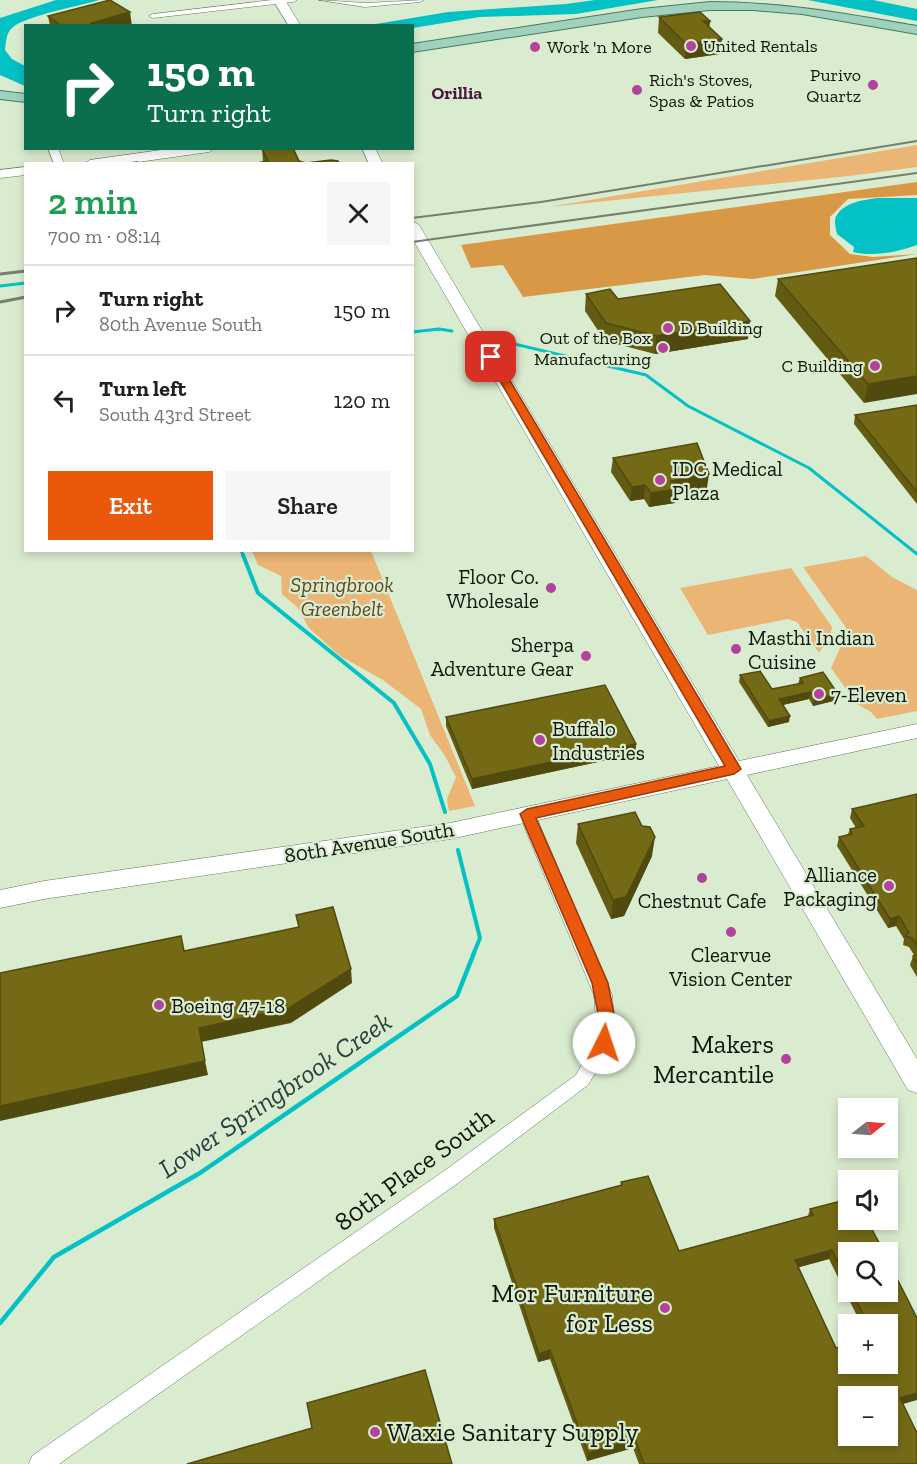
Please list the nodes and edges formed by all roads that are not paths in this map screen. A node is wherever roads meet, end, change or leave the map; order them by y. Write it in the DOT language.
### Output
graph roads {
  1 [pos="284,0"];
  2 [pos="323,0"];
  3 [pos="420,0"];
  4 [pos="153,16"];
  5 [pos="294,24"];
  6 [pos="917,30"];
  7 [pos="414,48"];
  8 [pos="0,95"];
  9 [pos="24,98"];
  10 [pos="194,150"];
  11 [pos="105,162"];
  12 [pos="24,171"];
  13 [pos="0,174"];
  14 [pos="414,228"];
  15 [pos="917,731"];
  16 [pos="734,769"];
  17 [pos="527,814"];
  18 [pos="0,899"];
  19 [pos="917,1082"];
  20 [pos="40,1464"];
  1 -- 4 [label="street"];
  1 -- 5 [label="main road"];
  2 -- 3 [label="street"];
  6 -- 7 [label="main road"];
  8 -- 9 [label="main road"];
  10 -- 11 [label="main road"];
  12 -- 13 [label="main road"];
  14 -- 16 [label="main road"];
  15 -- 16 [label="main road, 80th Avenue South"];
  16 -- 17 [label="main road, 80th Avenue South"];
  16 -- 19 [label="main road"];
  17 -- 18 [label="main road, 80th Avenue South"];
  17 -- 20 [label="street, 80th Place South"];
}
